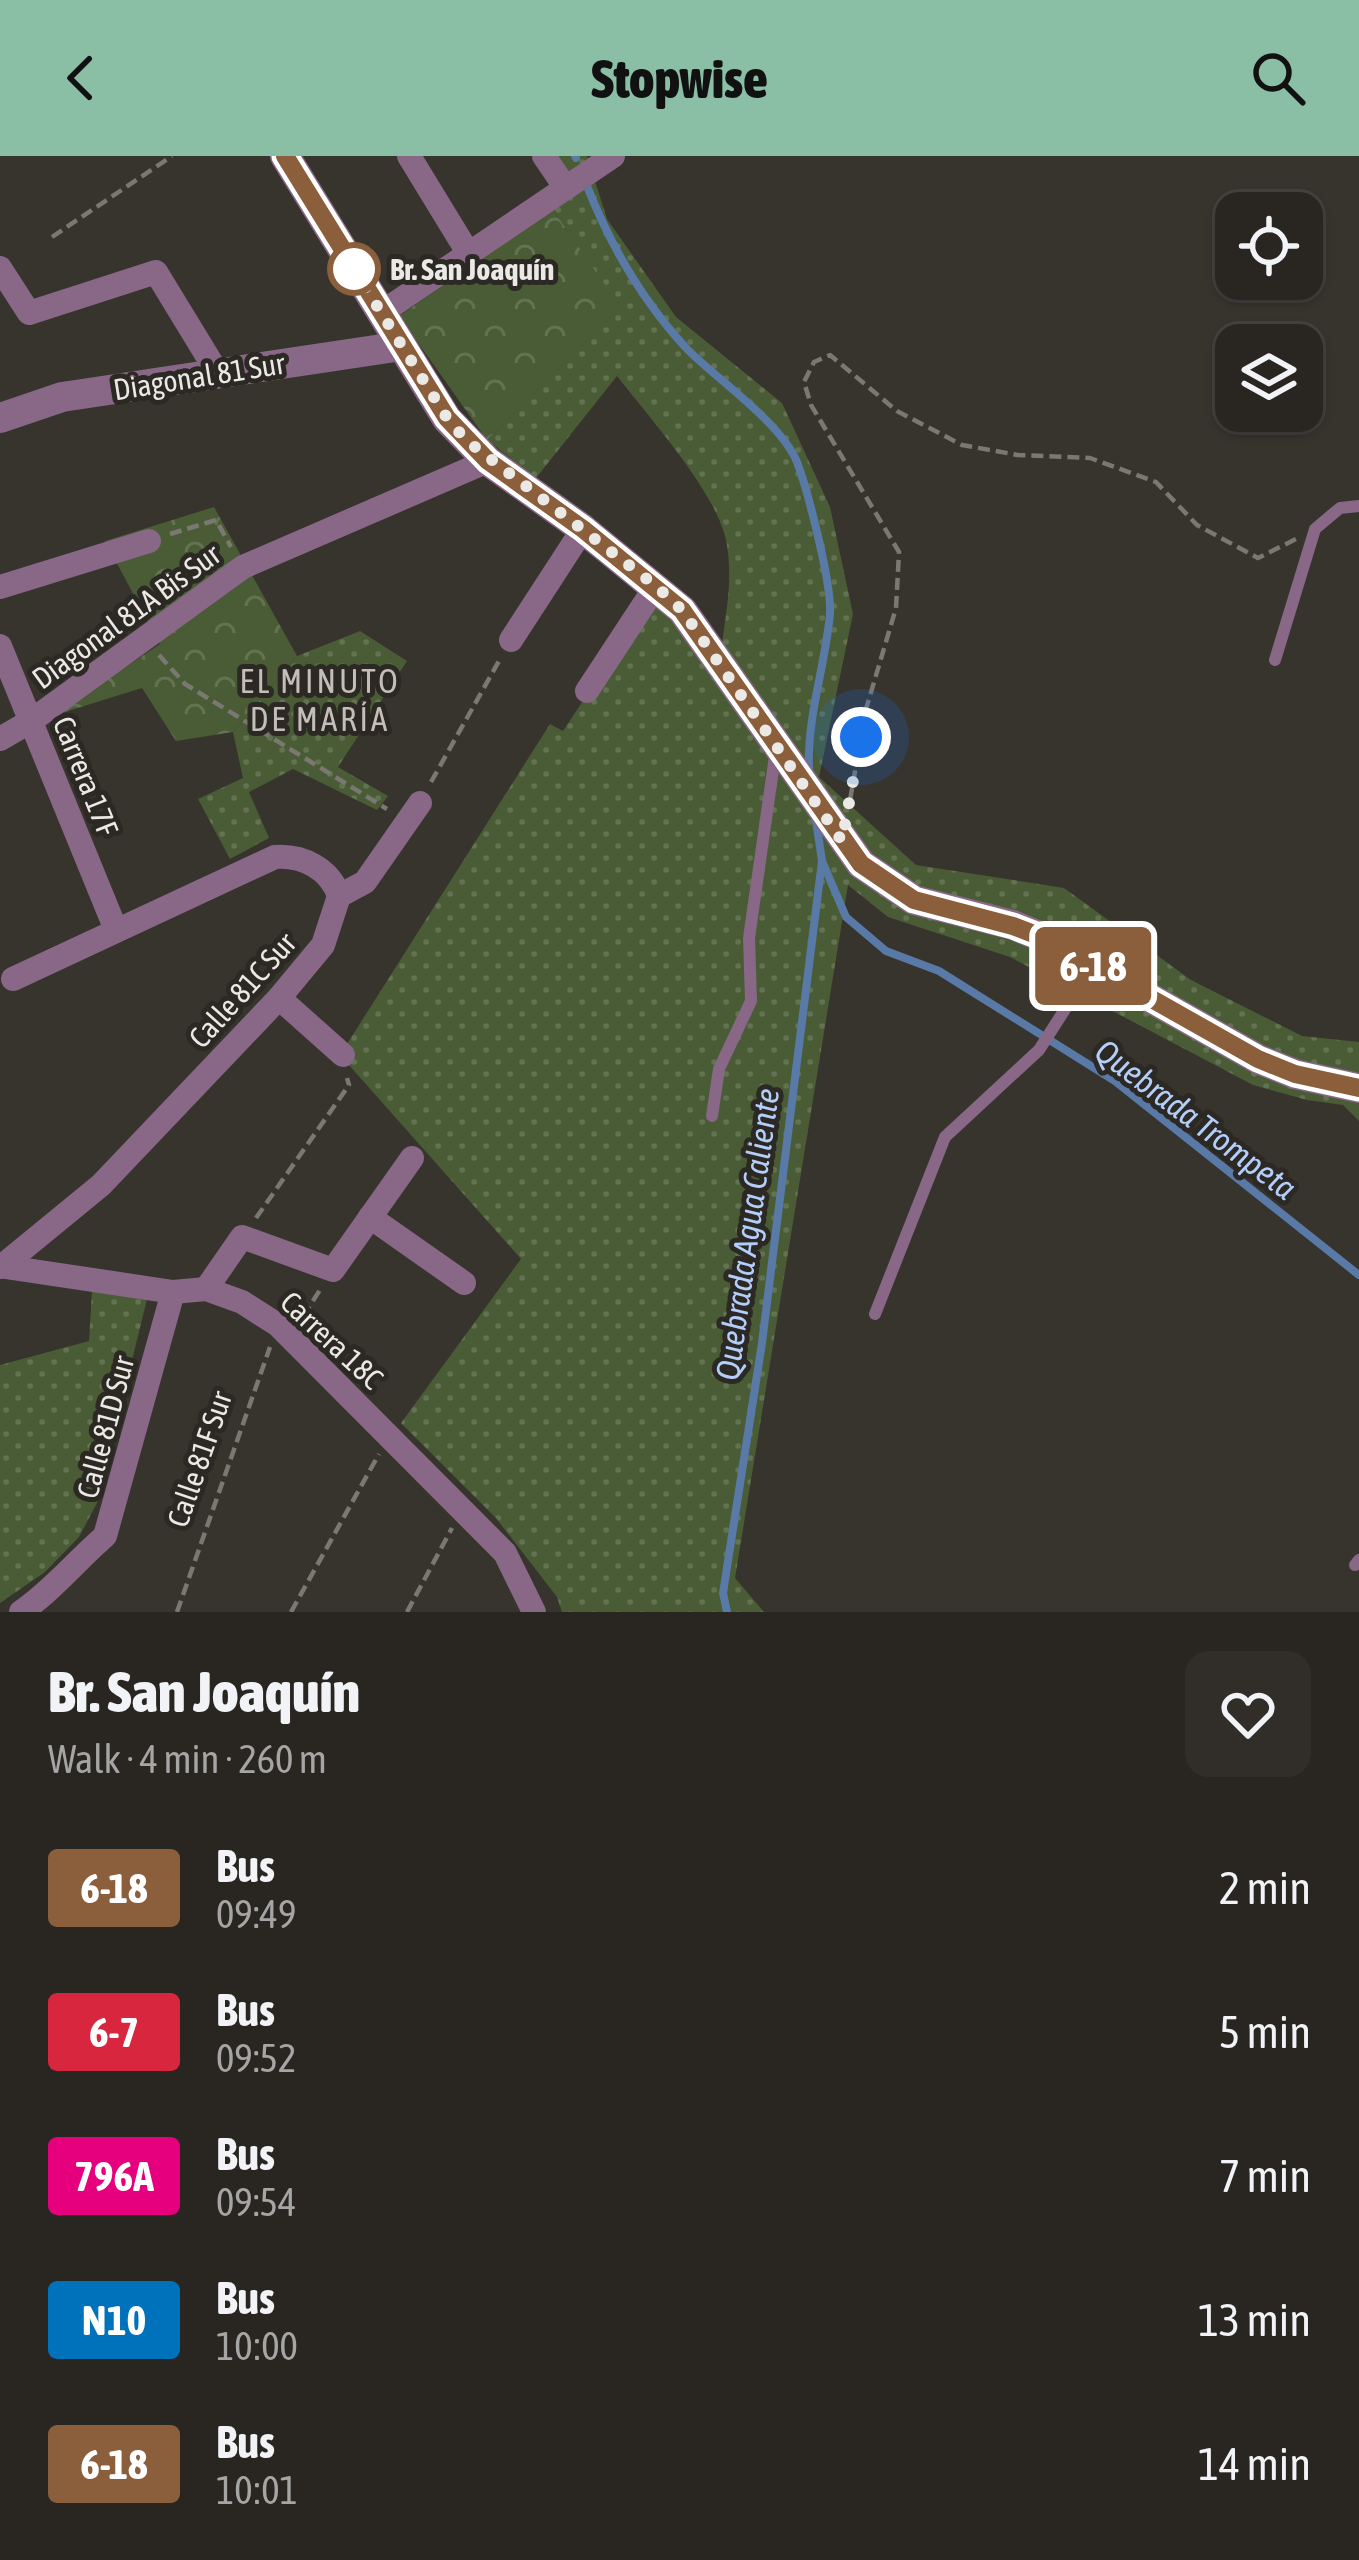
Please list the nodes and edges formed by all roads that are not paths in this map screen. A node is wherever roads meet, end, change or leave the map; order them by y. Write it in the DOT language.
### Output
graph roads {
  1 [pos="285,156"];
  2 [pos="409,156"];
  3 [pos="544,156"];
  4 [pos="613,156"];
  5 [pos="565,187"];
  6 [pos="467,251"];
  7 [pos="4,281"];
  8 [pos="381,313"];
  9 [pos="402,346"];
  10 [pos="217,372"];
  11 [pos="0,418"];
  12 [pos="488,461"];
  13 [pos="1359,506"];
  14 [pos="583,529"];
  15 [pos="149,541"];
  16 [pos="656,586"];
  17 [pos="0,587"];
  18 [pos="511,640"];
  19 [pos="0,646"];
  20 [pos="1275,660"];
  21 [pos="586,691"];
  22 [pos="31,721"];
  23 [pos="0,739"];
  24 [pos="776,747"];
  25 [pos="414,812"];
  26 [pos="339,896"];
  27 [pos="116,930"];
  28 [pos="1093,966"];
  29 [pos="13,980"];
  30 [pos="279,998"];
  31 [pos="343,1055"];
  32 [pos="1359,1088"];
  33 [pos="712,1116"];
  34 [pos="412,1158"];
  35 [pos="370,1217"];
  36 [pos="1,1266"];
  37 [pos="464,1283"];
  38 [pos="206,1289"];
  39 [pos="173,1292"];
  40 [pos="875,1315"];
  41 [pos="21,1612"];
  42 [pos="534,1612"];
  1 -- 8 [label="street"];
  2 -- 6 [label="street"];
  3 -- 5 [label="street"];
  4 -- 5 [label="street"];
  5 -- 6 [label="street"];
  6 -- 8 [label="street"];
  7 -- 10 [label="street"];
  8 -- 9 [label="street"];
  9 -- 10 [label="street, Diagonal 81 Sur"];
  9 -- 12 [label="street"];
  10 -- 11 [label="street, Diagonal 81 Sur"];
  12 -- 14 [label="street"];
  12 -- 22 [label="street, Diagonal 81A Bis Sur"];
  13 -- 20 [label="lane"];
  14 -- 16 [label="street"];
  14 -- 18 [label="street"];
  15 -- 17 [label="street"];
  16 -- 21 [label="street"];
  16 -- 24 [label="street"];
  19 -- 22 [label="street, Carrera 17F"];
  22 -- 23 [label="street, Diagonal 81A Bis Sur"];
  22 -- 27 [label="street, Carrera 17F"];
  24 -- 28 [label="street"];
  24 -- 33 [label="lane"];
  25 -- 26 [label="street, Calle 81C Sur"];
  26 -- 27 [label="street"];
  26 -- 30 [label="street, Calle 81C Sur"];
  27 -- 29 [label="street"];
  28 -- 32 [label="street"];
  28 -- 40 [label="lane"];
  30 -- 31 [label="street"];
  30 -- 36 [label="street, Calle 81C Sur"];
  34 -- 35 [label="street"];
  35 -- 37 [label="street"];
  35 -- 38 [label="street"];
  36 -- 39 [label="street, Carrera 18C"];
  38 -- 39 [label="street, Carrera 18C"];
  38 -- 42 [label="street, Carrera 18C"];
  39 -- 41 [label="street, Calle 81D Sur"];
}
